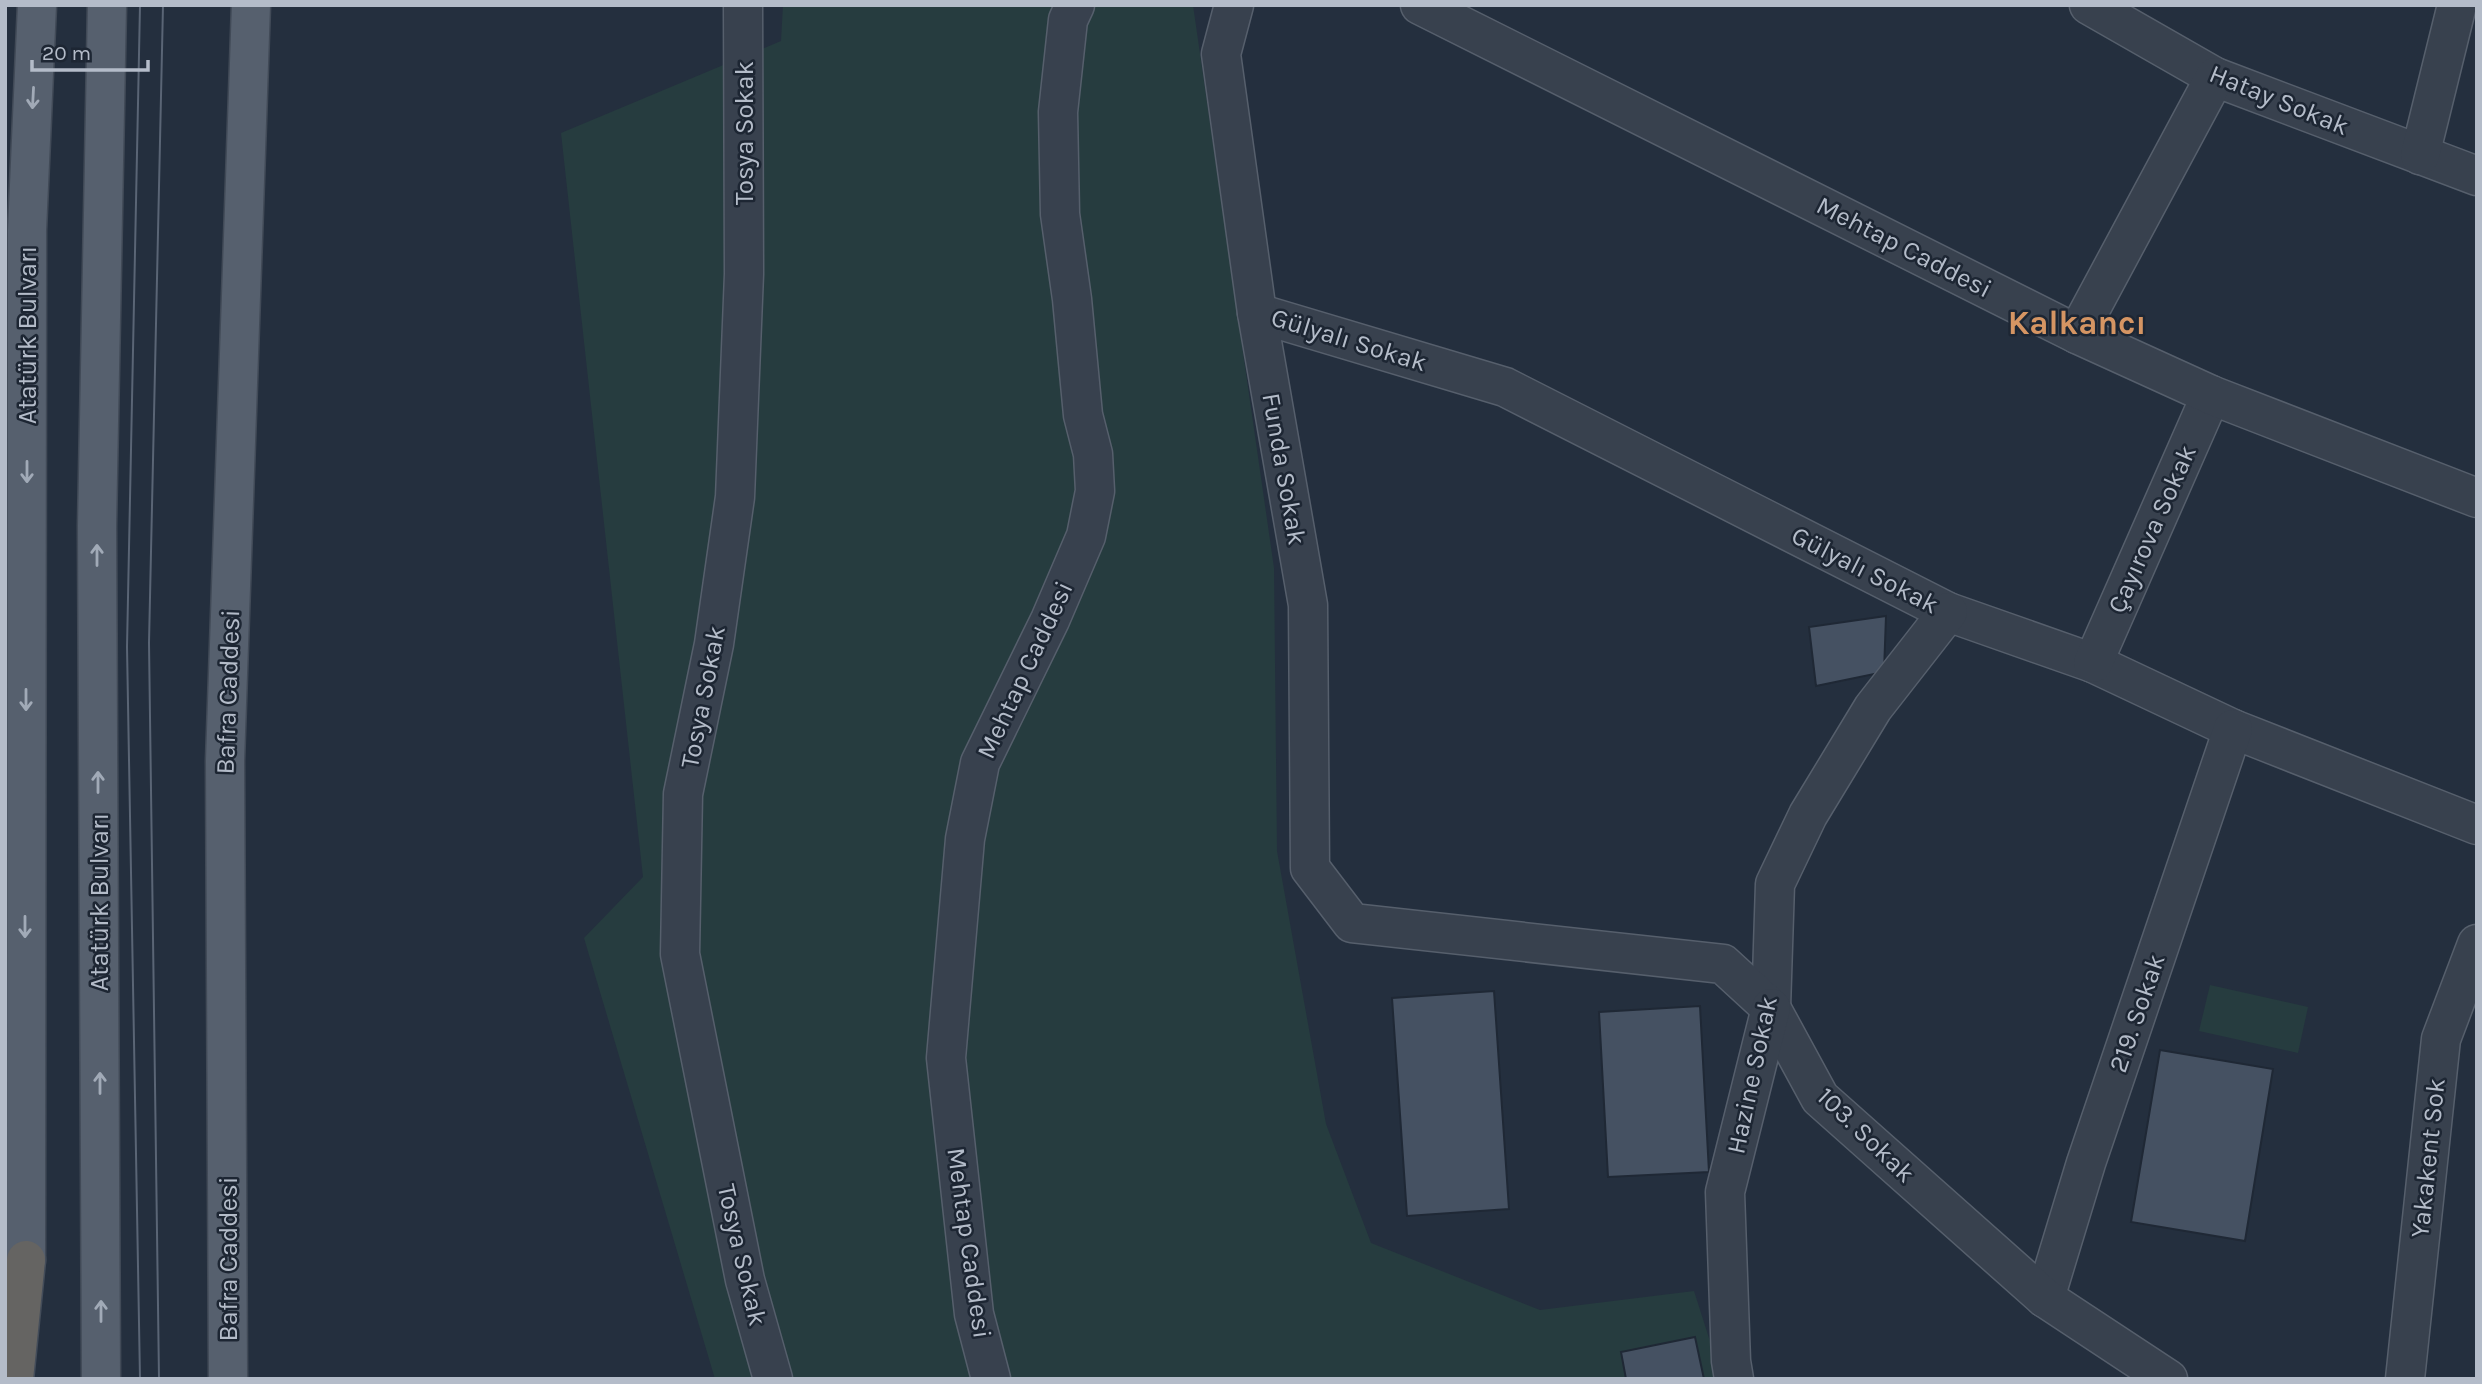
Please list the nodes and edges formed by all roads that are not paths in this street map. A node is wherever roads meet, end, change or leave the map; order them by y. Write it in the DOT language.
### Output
graph roads {
  1 [pos="37,5"];
  2 [pos="107,5"];
  3 [pos="251,5"];
  4 [pos="743,5"];
  5 [pos="1074,5"];
  6 [pos="1234,5"];
  7 [pos="1420,5"];
  8 [pos="2089,5"];
  9 [pos="2456,5"];
  10 [pos="2215,77"];
  11 [pos="2420,155"];
  12 [pos="2477,176"];
  13 [pos="1257,313"];
  14 [pos="2077,334"];
  15 [pos="2211,395"];
  16 [pos="2477,498"];
  17 [pos="1948,612"];
  18 [pos="2093,663"];
  19 [pos="2233,729"];
  20 [pos="2477,825"];
  21 [pos="1352,923"];
  22 [pos="2477,944"];
  23 [pos="1771,1008"];
  24 [pos="26,1260"];
  25 [pos="2045,1298"];
  26 [pos="14,1379"];
  27 [pos="27,1379"];
  28 [pos="102,1379"];
  29 [pos="228,1379"];
  30 [pos="773,1379"];
  31 [pos="991,1379"];
  32 [pos="1734,1379"];
  33 [pos="2168,1379"];
  34 [pos="2404,1379"];
  1 -- 24 [label="main road, Atatürk Bulvarı, one-way"];
  28 -- 2 [label="main road, Atatürk Bulvarı, one-way"];
  3 -- 29 [label="main road, Bafra Caddesi"];
  4 -- 30 [label="street, Tosya Sokak"];
  5 -- 31 [label="street, Mehtap Caddesi"];
  6 -- 13 [label="street, Funda Sokak"];
  7 -- 14 [label="street, Mehtap Caddesi"];
  8 -- 10 [label="street, Hatay Sokak"];
  9 -- 11 [label="street"];
  10 -- 11 [label="street, Hatay Sokak"];
  10 -- 14 [label="street"];
  11 -- 12 [label="street, Hatay Sokak"];
  13 -- 17 [label="street, Gülyalı Sokak"];
  13 -- 21 [label="street, Funda Sokak"];
  14 -- 15 [label="street, Mehtap Caddesi"];
  15 -- 16 [label="street, Mehtap Caddesi"];
  15 -- 18 [label="street, Çayırova Sokak"];
  17 -- 18 [label="street, Gülyalı Sokak"];
  17 -- 23 [label="street, Hazine Sokak"];
  18 -- 19 [label="street, Gülyalı Sokak"];
  19 -- 20 [label="street, Gülyalı Sokak"];
  19 -- 25 [label="street, 219. Sokak"];
  21 -- 23 [label="street, 103. Sokak"];
  22 -- 34 [label="street, Yakakent Sok"];
  23 -- 25 [label="street, 103. Sokak"];
  23 -- 32 [label="street, Hazine Sokak"];
  24 -- 26 [label="highway"];
  24 -- 27 [label="highway, Atatürk Bulvarı"];
  25 -- 33 [label="street, 103. Sokak"];
}
